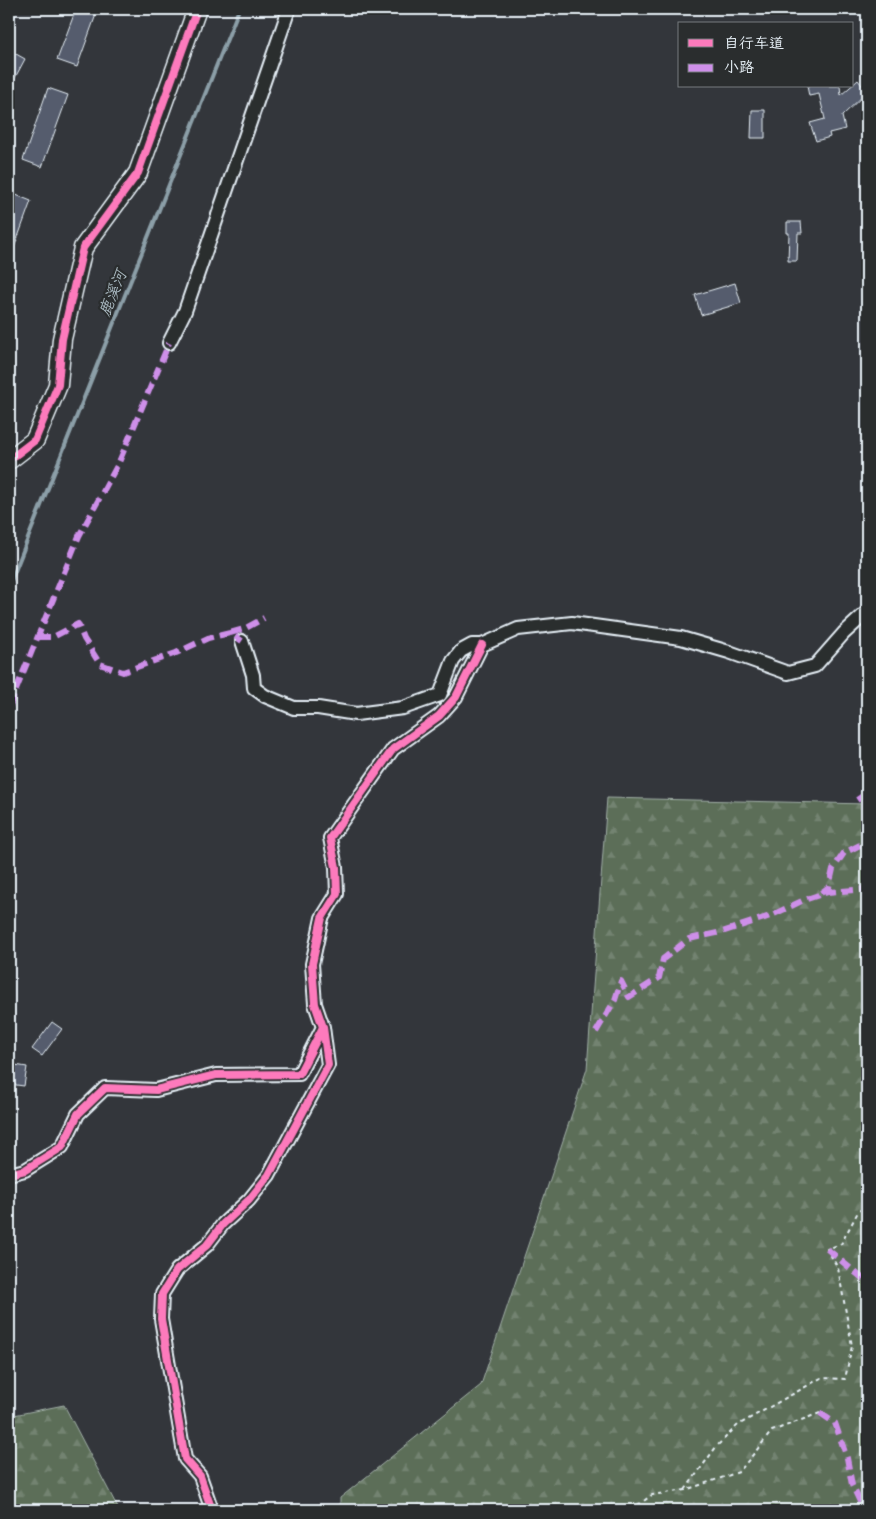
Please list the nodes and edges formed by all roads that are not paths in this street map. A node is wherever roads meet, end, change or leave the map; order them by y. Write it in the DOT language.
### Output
graph roads {
  1 [pos="197,9"];
  2 [pos="289,9"];
  3 [pos="168,343"];
  4 [pos="9,460"];
  5 [pos="867,612"];
  6 [pos="242,641"];
  7 [pos="482,646"];
  8 [pos="323,1027"];
  9 [pos="9,1174"];
  10 [pos="212,1510"];
  1 -- 4 [label="street"];
  2 -- 3 [label="street"];
  5 -- 7 [label="street"];
  6 -- 7 [label="street"];
  7 -- 8 [label="street"];
  8 -- 9 [label="street"];
  8 -- 10 [label="street"];
}
